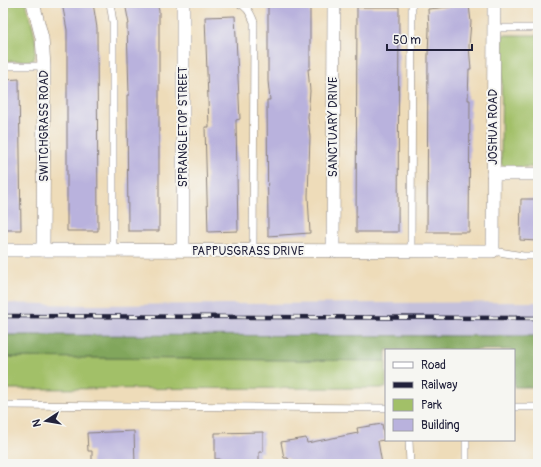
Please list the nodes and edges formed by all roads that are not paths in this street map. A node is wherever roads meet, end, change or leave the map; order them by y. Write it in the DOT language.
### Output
graph roads {
  1 [pos="33,3"];
  2 [pos="110,3"];
  3 [pos="183,3"];
  4 [pos="238,3"];
  5 [pos="334,3"];
  6 [pos="412,3"];
  7 [pos="494,3"];
  8 [pos="494,28"];
  9 [pos="538,28"];
  10 [pos="3,66"];
  11 [pos="44,66"];
  12 [pos="493,174"];
  13 [pos="538,174"];
  14 [pos="3,250"];
  15 [pos="43,250"];
  16 [pos="113,250"];
  17 [pos="183,250"];
  18 [pos="253,251"];
  19 [pos="333,251"];
  20 [pos="493,252"];
  21 [pos="411,253"];
  22 [pos="538,256"];
  23 [pos="3,405"];
  24 [pos="515,407"];
  25 [pos="538,407"];
  26 [pos="385,408"];
  27 [pos="409,441"];
  28 [pos="466,441"];
  29 [pos="410,464"];
  30 [pos="466,464"];
  1 -- 11 [label="street, SWITCHGRASS ROAD"];
  2 -- 16 [label="lane"];
  3 -- 17 [label="street, SPRANGLETOP STREET"];
  4 -- 18 [label="lane"];
  5 -- 19 [label="street, SANCTUARY DRIVE"];
  6 -- 21 [label="lane"];
  7 -- 8 [label="street, JOSHUA ROAD"];
  8 -- 9 [label="lane"];
  8 -- 12 [label="street, JOSHUA ROAD"];
  10 -- 11 [label="lane"];
  11 -- 15 [label="street, SWITCHGRASS ROAD"];
  12 -- 13 [label="street"];
  12 -- 20 [label="street, JOSHUA ROAD"];
  14 -- 15 [label="street, PAPPUSGRASS DRIVE"];
  15 -- 16 [label="street, PAPPUSGRASS DRIVE"];
  16 -- 17 [label="street, PAPPUSGRASS DRIVE"];
  17 -- 18 [label="street, PAPPUSGRASS DRIVE"];
  18 -- 19 [label="street, PAPPUSGRASS DRIVE"];
  19 -- 21 [label="street, PAPPUSGRASS DRIVE"];
  20 -- 21 [label="street, PAPPUSGRASS DRIVE"];
  20 -- 22 [label="lane"];
  23 -- 26 [label="lane"];
  24 -- 25 [label="lane"];
  27 -- 29 [label="lane"];
  28 -- 30 [label="lane"];
}
